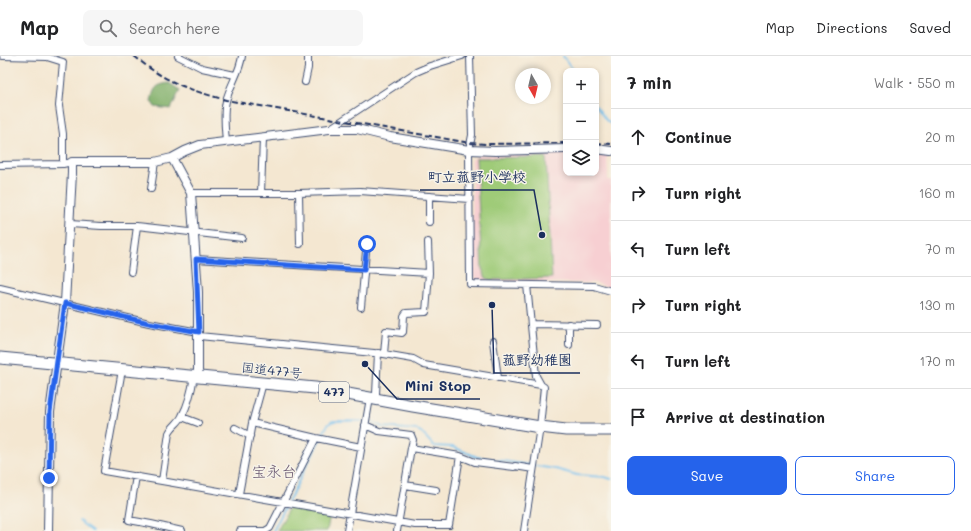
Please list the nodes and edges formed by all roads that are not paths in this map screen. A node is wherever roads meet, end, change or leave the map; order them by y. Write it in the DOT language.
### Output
graph roads {
  1 [pos="3,56"];
  2 [pos="178,56"];
  3 [pos="242,56"];
  4 [pos="308,56"];
  5 [pos="462,56"];
  6 [pos="470,56"];
  7 [pos="53,57"];
  8 [pos="235,76"];
  9 [pos="305,82"];
  10 [pos="329,129"];
  11 [pos="264,138"];
  12 [pos="226,142"];
  13 [pos="563,149"];
  14 [pos="599,149"];
  15 [pos="469,150"];
  16 [pos="611,151"];
  17 [pos="172,158"];
  18 [pos="155,162"];
  19 [pos="67,163"];
  20 [pos="0,165"];
  21 [pos="151,189"];
  22 [pos="191,193"];
  23 [pos="261,193"];
  24 [pos="299,193"];
  25 [pos="429,196"];
  26 [pos="469,199"];
  27 [pos="429,222"];
  28 [pos="70,224"];
  29 [pos="137,226"];
  30 [pos="194,233"];
  31 [pos="242,238"];
  32 [pos="367,240"];
  33 [pos="428,242"];
  34 [pos="300,244"];
  35 [pos="196,259"];
  36 [pos="364,270"];
  37 [pos="131,272"];
  38 [pos="430,273"];
  39 [pos="527,285"];
  40 [pos="0,288"];
  41 [pos="611,291"];
  42 [pos="65,303"];
  43 [pos="361,307"];
  44 [pos="531,324"];
  45 [pos="569,324"];
  46 [pos="597,325"];
  47 [pos="199,334"];
  48 [pos="494,341"];
  49 [pos="569,345"];
  50 [pos="381,354"];
  51 [pos="0,358"];
  52 [pos="56,364"];
  53 [pos="122,370"];
  54 [pos="196,376"];
  55 [pos="498,378"];
  56 [pos="263,383"];
  57 [pos="541,385"];
  58 [pos="373,396"];
  59 [pos="182,417"];
  60 [pos="198,423"];
  61 [pos="252,423"];
  62 [pos="365,425"];
  63 [pos="540,427"];
  64 [pos="235,428"];
  65 [pos="611,430"];
  66 [pos="250,436"];
  67 [pos="316,438"];
  68 [pos="361,447"];
  69 [pos="411,448"];
  70 [pos="460,456"];
  71 [pos="534,466"];
  72 [pos="136,476"];
  73 [pos="162,481"];
  74 [pos="405,485"];
  75 [pos="436,490"];
  76 [pos="239,494"];
  77 [pos="284,502"];
  78 [pos="349,514"];
  79 [pos="398,522"];
  80 [pos="151,524"];
  81 [pos="271,529"];
  82 [pos="48,531"];
  83 [pos="151,531"];
  84 [pos="182,531"];
  85 [pos="240,531"];
  86 [pos="347,531"];
  87 [pos="397,531"];
  88 [pos="524,531"];
  1 -- 7 [label="street"];
  2 -- 8 [label="street"];
  3 -- 8 [label="street"];
  4 -- 9 [label="street"];
  5 -- 10 [label="street"];
  6 -- 15 [label="street"];
  7 -- 19 [label="street"];
  8 -- 12 [label="street"];
  10 -- 11 [label="street"];
  10 -- 15 [label="street"];
  11 -- 12 [label="street"];
  11 -- 23 [label="street"];
  12 -- 17 [label="street"];
  13 -- 15 [label="street"];
  14 -- 16 [label="street"];
  15 -- 26 [label="street"];
  17 -- 18 [label="street"];
  17 -- 22 [label="street"];
  18 -- 19 [label="street"];
  18 -- 21 [label="street"];
  19 -- 20 [label="street"];
  19 -- 28 [label="street"];
  22 -- 23 [label="street"];
  22 -- 30 [label="street"];
  23 -- 24 [label="street"];
  24 -- 25 [label="street"];
  24 -- 34 [label="street"];
  25 -- 26 [label="street"];
  25 -- 27 [label="street"];
  26 -- 39 [label="street"];
  28 -- 29 [label="street"];
  28 -- 42 [label="street"];
  29 -- 30 [label="street"];
  29 -- 37 [label="street"];
  30 -- 31 [label="street"];
  30 -- 35 [label="street"];
  32 -- 36 [label="street"];
  33 -- 38 [label="street"];
  35 -- 36 [label="street"];
  35 -- 47 [label="street"];
  36 -- 38 [label="street"];
  36 -- 43 [label="street"];
  38 -- 50 [label="street"];
  39 -- 41 [label="street"];
  39 -- 44 [label="street"];
  40 -- 42 [label="street"];
  42 -- 47 [label="street"];
  42 -- 52 [label="street"];
  44 -- 45 [label="street"];
  44 -- 57 [label="street"];
  45 -- 46 [label="street"];
  45 -- 49 [label="street"];
  47 -- 50 [label="street"];
  47 -- 54 [label="street"];
  48 -- 55 [label="street"];
  50 -- 55 [label="street"];
  50 -- 58 [label="street"];
  51 -- 52 [label="highway, 国道477号 / 477"];
  52 -- 53 [label="highway, 国道477号 / 477"];
  52 -- 82 [label="street"];
  53 -- 54 [label="highway, 国道477号 / 477"];
  53 -- 72 [label="street"];
  54 -- 56 [label="highway, 国道477号 / 477"];
  54 -- 59 [label="street"];
  55 -- 57 [label="street"];
  56 -- 58 [label="highway, 国道477号 / 477"];
  56 -- 61 [label="street"];
  57 -- 63 [label="street"];
  58 -- 62 [label="street"];
  58 -- 63 [label="highway, 国道477号 / 477"];
  59 -- 60 [label="street"];
  59 -- 73 [label="street"];
  61 -- 66 [label="street"];
  61 -- 67 [label="street"];
  62 -- 68 [label="street"];
  62 -- 69 [label="street"];
  63 -- 65 [label="highway, 国道477号 / 477"];
  63 -- 71 [label="street"];
  64 -- 66 [label="street"];
  66 -- 76 [label="street"];
  67 -- 68 [label="street"];
  67 -- 77 [label="street"];
  68 -- 78 [label="street"];
  69 -- 70 [label="street"];
  69 -- 74 [label="street"];
  70 -- 71 [label="street"];
  70 -- 79 [label="street"];
  71 -- 88 [label="street"];
  72 -- 73 [label="street"];
  72 -- 80 [label="street"];
  73 -- 76 [label="street"];
  74 -- 75 [label="street"];
  74 -- 79 [label="street"];
  76 -- 77 [label="street"];
  77 -- 78 [label="street"];
  77 -- 81 [label="street"];
  78 -- 79 [label="street"];
  78 -- 86 [label="street"];
  79 -- 87 [label="street"];
  80 -- 83 [label="street"];
  80 -- 84 [label="street"];
  81 -- 85 [label="street"];
}
